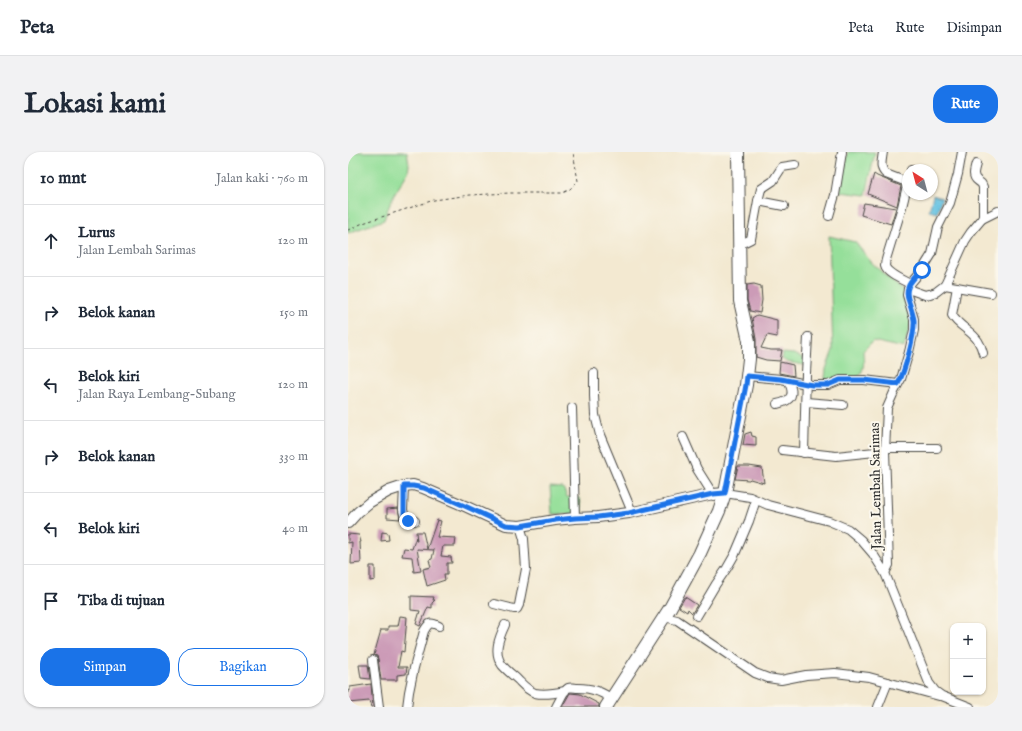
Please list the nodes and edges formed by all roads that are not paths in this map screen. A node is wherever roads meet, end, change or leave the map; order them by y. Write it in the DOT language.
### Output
graph roads {
  1 [pos="738,152"];
  2 [pos="842,152"];
  3 [pos="883,152"];
  4 [pos="962,152"];
  5 [pos="976,164"];
  6 [pos="795,165"];
  7 [pos="902,180"];
  8 [pos="904,200"];
  9 [pos="758,201"];
  10 [pos="784,206"];
  11 [pos="998,210"];
  12 [pos="829,216"];
  13 [pos="982,219"];
  14 [pos="739,242"];
  15 [pos="945,285"];
  16 [pos="909,286"];
  17 [pos="957,287"];
  18 [pos="991,293"];
  19 [pos="808,337"];
  20 [pos="983,353"];
  21 [pos="594,373"];
  22 [pos="747,376"];
  23 [pos="788,380"];
  24 [pos="806,384"];
  25 [pos="898,384"];
  26 [pos="806,402"];
  27 [pos="777,404"];
  28 [pos="843,405"];
  29 [pos="572,408"];
  30 [pos="683,437"];
  31 [pos="937,448"];
  32 [pos="782,450"];
  33 [pos="886,450"];
  34 [pos="804,453"];
  35 [pos="404,486"];
  36 [pos="717,495"];
  37 [pos="758,502"];
  38 [pos="632,512"];
  39 [pos="575,518"];
  40 [pos="415,521"];
  41 [pos="348,523"];
  42 [pos="520,526"];
  43 [pos="885,573"];
  44 [pos="494,604"];
  45 [pos="667,613"];
  46 [pos="697,616"];
  47 [pos="505,625"];
  48 [pos="439,626"];
  49 [pos="372,660"];
  50 [pos="888,682"];
  51 [pos="565,691"];
  52 [pos="942,696"];
  53 [pos="609,702"];
  54 [pos="952,704"];
  55 [pos="379,707"];
  56 [pos="408,707"];
  57 [pos="556,707"];
  58 [pos="878,707"];
  59 [pos="970,707"];
  1 -- 14 [label="main road"];
  2 -- 12 [label="street"];
  3 -- 7 [label="street"];
  4 -- 16 [label="street"];
  5 -- 13 [label="street"];
  6 -- 9 [label="street"];
  8 -- 16 [label="street"];
  9 -- 10 [label="street"];
  9 -- 14 [label="street"];
  11 -- 13 [label="street"];
  13 -- 15 [label="street"];
  14 -- 22 [label="main road"];
  15 -- 16 [label="street"];
  15 -- 17 [label="street"];
  16 -- 25 [label="street, Jalan Lembah Sarimas"];
  17 -- 18 [label="street"];
  17 -- 20 [label="street"];
  19 -- 24 [label="street"];
  21 -- 38 [label="street"];
  22 -- 23 [label="street"];
  22 -- 36 [label="main road"];
  23 -- 24 [label="street"];
  23 -- 27 [label="street"];
  24 -- 25 [label="street"];
  24 -- 26 [label="street"];
  25 -- 33 [label="street, Jalan Lembah Sarimas"];
  26 -- 28 [label="street"];
  26 -- 34 [label="street"];
  29 -- 39 [label="street"];
  30 -- 36 [label="street"];
  31 -- 33 [label="street"];
  32 -- 34 [label="street"];
  33 -- 34 [label="street"];
  33 -- 43 [label="street, Jalan Lembah Sarimas"];
  35 -- 40 [label="street"];
  35 -- 41 [label="street"];
  35 -- 42 [label="street"];
  36 -- 37 [label="street"];
  36 -- 38 [label="street"];
  36 -- 45 [label="main road"];
  37 -- 43 [label="street"];
  37 -- 46 [label="street"];
  38 -- 39 [label="street"];
  39 -- 42 [label="street"];
  42 -- 44 [label="street"];
  43 -- 52 [label="street"];
  45 -- 50 [label="street"];
  45 -- 53 [label="main road"];
  47 -- 51 [label="street"];
  48 -- 56 [label="street"];
  49 -- 55 [label="street"];
  50 -- 52 [label="street"];
  50 -- 58 [label="street"];
  51 -- 53 [label="street"];
  51 -- 57 [label="street"];
  52 -- 54 [label="street"];
  54 -- 59 [label="street"];
}
